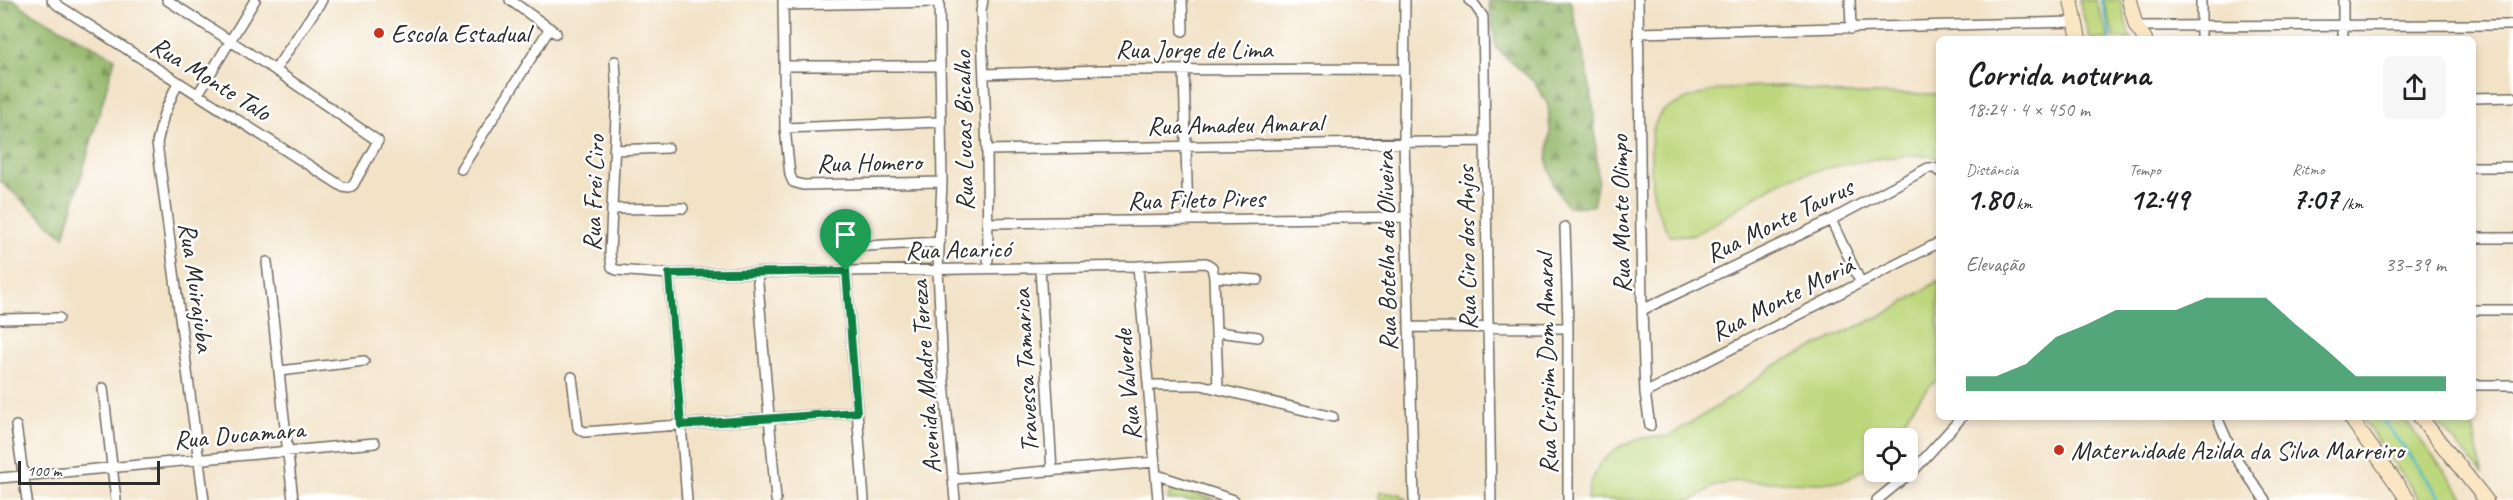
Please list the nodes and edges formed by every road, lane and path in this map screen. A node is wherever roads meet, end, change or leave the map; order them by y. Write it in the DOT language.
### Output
graph roads {
  1 [pos="52,0"];
  2 [pos="167,0"];
  3 [pos="255,0"];
  4 [pos="322,0"];
  5 [pos="510,0"];
  6 [pos="983,0"];
  7 [pos="1182,0"];
  8 [pos="1405,0"];
  9 [pos="1469,0"];
  10 [pos="1638,0"];
  11 [pos="1850,0"];
  12 [pos="2071,0"];
  13 [pos="2129,0"];
  14 [pos="2201,0"];
  15 [pos="2343,0"];
  16 [pos="939,1"];
  17 [pos="783,2"];
  18 [pos="180,3"];
  19 [pos="2075,22"];
  20 [pos="2513,25"];
  21 [pos="2136,26"];
  22 [pos="2201,26"];
  23 [pos="2343,26"];
  24 [pos="1851,28"];
  25 [pos="1183,31"];
  26 [pos="1638,33"];
  27 [pos="2078,36"];
  28 [pos="2143,36"];
  29 [pos="2201,36"];
  30 [pos="2343,36"];
  31 [pos="229,41"];
  32 [pos="615,61"];
  33 [pos="784,66"];
  34 [pos="939,66"];
  35 [pos="1404,69"];
  36 [pos="275,70"];
  37 [pos="1184,70"];
  38 [pos="984,74"];
  39 [pos="178,82"];
  40 [pos="198,94"];
  41 [pos="2513,97"];
  42 [pos="2476,98"];
  43 [pos="940,122"];
  44 [pos="785,128"];
  45 [pos="1404,141"];
  46 [pos="1485,141"];
  47 [pos="1186,146"];
  48 [pos="668,148"];
  49 [pos="614,150"];
  50 [pos="987,150"];
  51 [pos="2476,168"];
  52 [pos="2513,168"];
  53 [pos="461,169"];
  54 [pos="1936,170"];
  55 [pos="942,182"];
  56 [pos="683,208"];
  57 [pos="612,209"];
  58 [pos="1407,217"];
  59 [pos="1831,220"];
  60 [pos="1188,221"];
  61 [pos="987,223"];
  62 [pos="1565,227"];
  63 [pos="2476,238"];
  64 [pos="2513,238"];
  65 [pos="940,242"];
  66 [pos="1936,244"];
  67 [pos="866,246"];
  68 [pos="988,260"];
  69 [pos="267,262"];
  70 [pos="1138,266"];
  71 [pos="1040,268"];
  72 [pos="938,270"];
  73 [pos="846,271"];
  74 [pos="757,272"];
  75 [pos="669,274"];
  76 [pos="1214,277"];
  77 [pos="1258,280"];
  78 [pos="1860,281"];
  79 [pos="1642,310"];
  80 [pos="2476,310"];
  81 [pos="2513,310"];
  82 [pos="59,318"];
  83 [pos="0,319"];
  84 [pos="1409,327"];
  85 [pos="1488,328"];
  86 [pos="1568,328"];
  87 [pos="1217,332"];
  88 [pos="1258,337"];
  89 [pos="364,361"];
  90 [pos="280,371"];
  91 [pos="572,377"];
  92 [pos="1148,385"];
  93 [pos="2476,385"];
  94 [pos="2513,385"];
  95 [pos="103,388"];
  96 [pos="1218,388"];
  97 [pos="1645,393"];
  98 [pos="857,412"];
  99 [pos="1333,417"];
  100 [pos="769,419"];
  101 [pos="1959,420"];
  102 [pos="2218,420"];
  103 [pos="2352,420"];
  104 [pos="2422,420"];
  105 [pos="681,425"];
  106 [pos="16,426"];
  107 [pos="1650,426"];
  108 [pos="375,443"];
  109 [pos="287,450"];
  110 [pos="198,458"];
  111 [pos="1155,462"];
  112 [pos="112,467"];
  113 [pos="1052,471"];
  114 [pos="1157,475"];
  115 [pos="25,477"];
  116 [pos="0,478"];
  117 [pos="953,479"];
  118 [pos="2398,494"];
  119 [pos="27,500"];
  120 [pos="116,500"];
  121 [pos="204,500"];
  122 [pos="293,500"];
  123 [pos="687,500"];
  124 [pos="776,500"];
  125 [pos="864,500"];
  126 [pos="955,500"];
  127 [pos="1158,500"];
  128 [pos="1234,500"];
  129 [pos="1414,500"];
  130 [pos="1491,500"];
  131 [pos="1569,500"];
  132 [pos="1877,500"];
  133 [pos="2265,500"];
  134 [pos="2408,500"];
  135 [pos="2486,500"];
  1 -- 39 [label="street, Rua Monte Talo"];
  2 -- 18 [label="street"];
  3 -- 31 [label="street"];
  4 -- 36 [label="street"];
  5 -- 53 [label="street"];
  6 -- 38 [label="street, Rua Lucas Bicalho"];
  7 -- 25 [label="street"];
  8 -- 35 [label="street, Rua Botelho de Oliveira"];
  9 -- 46 [label="street, Rua Ciro dos Anjos"];
  10 -- 26 [label="street, Rua Monte Olimpo"];
  11 -- 24 [label="street"];
  12 -- 19 [label="street"];
  13 -- 21 [label="street"];
  14 -- 22 [label="street"];
  15 -- 23 [label="street"];
  16 -- 17 [label="street"];
  16 -- 34 [label="street, Avenida Madre Tereza"];
  17 -- 33 [label="street"];
  18 -- 31 [label="street"];
  19 -- 24 [label="street"];
  19 -- 27 [label="street"];
  20 -- 23 [label="street"];
  21 -- 22 [label="street"];
  21 -- 28 [label="street"];
  22 -- 23 [label="street"];
  22 -- 29 [label="street"];
  23 -- 30 [label="street"];
  24 -- 26 [label="street"];
  26 -- 79 [label="street, Rua Monte Olimpo"];
  31 -- 36 [label="street"];
  31 -- 40 [label="street"];
  32 -- 49 [label="street, Rua Frei Ciro"];
  33 -- 34 [label="street"];
  33 -- 44 [label="street"];
  34 -- 43 [label="street, Avenida Madre Tereza"];
  35 -- 37 [label="street, Rua Jorge de Lima"];
  35 -- 45 [label="street, Rua Botelho de Oliveira"];
  36 -- 40 [label="street, Rua Monte Talo"];
  37 -- 38 [label="street, Rua Jorge de Lima"];
  37 -- 47 [label="street"];
  38 -- 50 [label="street, Rua Lucas Bicalho"];
  39 -- 40 [label="street, Rua Monte Talo"];
  39 -- 110 [label="street, Rua Muirajuba"];
  41 -- 42 [label="street"];
  43 -- 44 [label="street"];
  43 -- 55 [label="street, Avenida Madre Tereza"];
  44 -- 55 [label="street, Rua Homero"];
  45 -- 46 [label="street, Rua Amadeu Amaral"];
  45 -- 47 [label="street, Rua Amadeu Amaral"];
  45 -- 58 [label="street, Rua Botelho de Oliveira"];
  46 -- 85 [label="street, Rua Ciro dos Anjos"];
  47 -- 50 [label="street, Rua Amadeu Amaral"];
  47 -- 60 [label="street"];
  48 -- 49 [label="street"];
  49 -- 57 [label="street, Rua Frei Ciro"];
  50 -- 61 [label="street, Rua Lucas Bicalho"];
  51 -- 52 [label="street"];
  54 -- 59 [label="street, Rua Monte Taurus"];
  55 -- 65 [label="street, Avenida Madre Tereza"];
  56 -- 57 [label="street"];
  57 -- 75 [label="street, Rua Frei Ciro"];
  58 -- 60 [label="street, Rua Fileto Pires"];
  58 -- 84 [label="street, Rua Botelho de Oliveira"];
  59 -- 78 [label="street"];
  59 -- 79 [label="street, Rua Monte Taurus"];
  60 -- 61 [label="street, Rua Fileto Pires"];
  61 -- 68 [label="street, Rua Lucas Bicalho"];
  62 -- 86 [label="street, Rua Crispim Dom Amaral"];
  63 -- 64 [label="street"];
  65 -- 67 [label="street"];
  65 -- 72 [label="street, Avenida Madre Tereza"];
  66 -- 78 [label="street, Rua Monte Moriá"];
  69 -- 90 [label="street"];
  70 -- 71 [label="street, Rua Acaricó"];
  70 -- 76 [label="street, Rua Acaricó"];
  70 -- 92 [label="street, Rua Valverde"];
  71 -- 72 [label="street, Rua Acaricó"];
  71 -- 113 [label="street, Travessa Tamarica"];
  72 -- 73 [label="street, Rua Acaricó"];
  72 -- 117 [label="street, Avenida Madre Tereza"];
  73 -- 74 [label="street, Rua Acaricó"];
  73 -- 98 [label="street"];
  74 -- 75 [label="street, Rua Acaricó"];
  74 -- 100 [label="street"];
  75 -- 105 [label="street"];
  76 -- 77 [label="street"];
  76 -- 87 [label="street"];
  78 -- 97 [label="street, Rua Monte Moriá"];
  79 -- 97 [label="street, Rua Monte Olimpo"];
  80 -- 81 [label="street"];
  82 -- 83 [label="street"];
  84 -- 85 [label="street"];
  84 -- 129 [label="street, Rua Botelho de Oliveira"];
  85 -- 86 [label="street"];
  85 -- 130 [label="street, Rua Ciro dos Anjos"];
  86 -- 131 [label="street, Rua Crispim Dom Amaral"];
  87 -- 88 [label="street"];
  87 -- 96 [label="street"];
  89 -- 90 [label="street"];
  90 -- 109 [label="street"];
  91 -- 105 [label="street"];
  92 -- 96 [label="street"];
  92 -- 111 [label="street, Rua Valverde"];
  93 -- 94 [label="street"];
  95 -- 112 [label="street"];
  96 -- 99 [label="street"];
  97 -- 107 [label="street, Rua Monte Olimpo"];
  98 -- 100 [label="street"];
  98 -- 125 [label="street"];
  100 -- 105 [label="street"];
  100 -- 124 [label="street"];
  101 -- 132 [label="street"];
  102 -- 133 [label="street"];
  103 -- 118 [label="street"];
  104 -- 135 [label="street"];
  105 -- 123 [label="street"];
  106 -- 115 [label="street"];
  108 -- 109 [label="street, Rua Ducamara"];
  109 -- 110 [label="street, Rua Ducamara"];
  109 -- 122 [label="street"];
  110 -- 112 [label="street, Rua Ducamara"];
  110 -- 121 [label="street, Rua Muirajuba"];
  111 -- 113 [label="street"];
  111 -- 114 [label="street, Rua Valverde"];
  112 -- 115 [label="street, Rua Ducamara"];
  112 -- 120 [label="street"];
  113 -- 117 [label="street"];
  114 -- 127 [label="street, Rua Valverde"];
  114 -- 128 [label="street"];
  115 -- 116 [label="street, Rua Ducamara"];
  115 -- 119 [label="street"];
  117 -- 126 [label="street, Avenida Madre Tereza"];
  118 -- 134 [label="street"];
}
